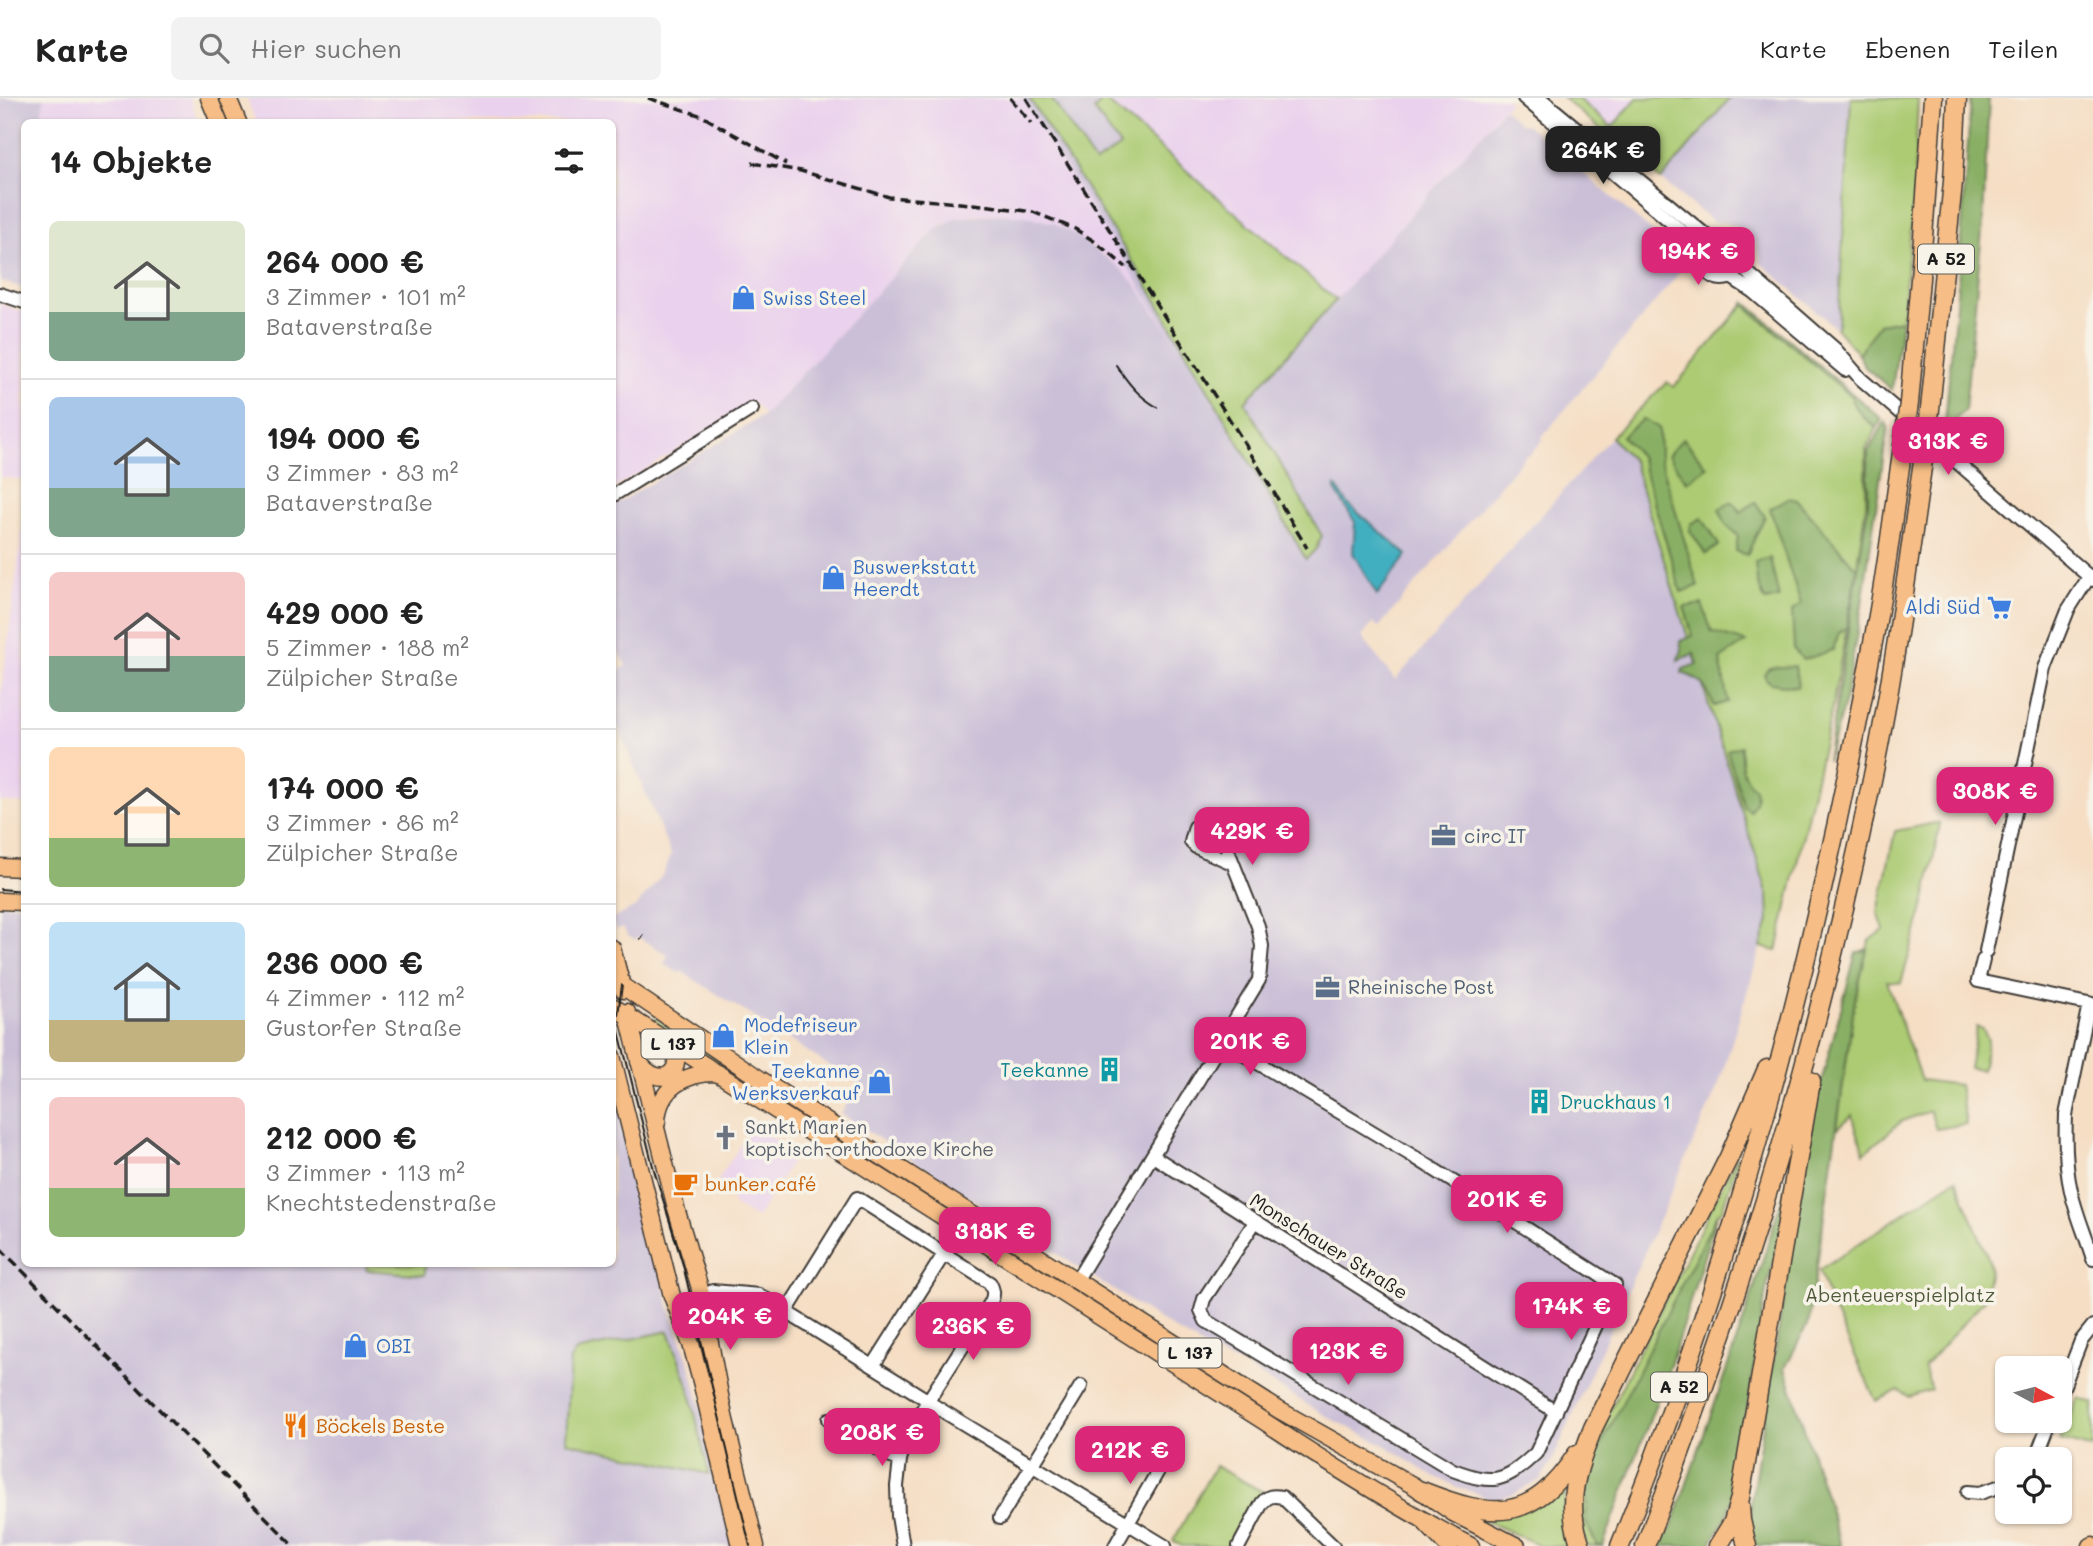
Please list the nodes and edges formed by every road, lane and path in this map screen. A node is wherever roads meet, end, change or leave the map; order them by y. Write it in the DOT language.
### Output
graph roads {
  1 [pos="209,98"];
  2 [pos="228,98"];
  3 [pos="1524,98"];
  4 [pos="1540,98"];
  5 [pos="1933,98"];
  6 [pos="1957,98"];
  7 [pos="218,119"];
  8 [pos="237,119"];
  9 [pos="1714,242"];
  10 [pos="1704,253"];
  11 [pos="1740,266"];
  12 [pos="1731,276"];
  13 [pos="0,294"];
  14 [pos="21,301"];
  15 [pos="1861,379"];
  16 [pos="1901,405"];
  17 [pos="752,409"];
  18 [pos="616,494"];
  19 [pos="2091,578"];
  20 [pos="1232,863"];
  21 [pos="0,867"];
  22 [pos="21,868"];
  23 [pos="0,901"];
  24 [pos="21,902"];
  25 [pos="617,982"];
  26 [pos="1795,997"];
  27 [pos="2091,1005"];
  28 [pos="1821,1007"];
  29 [pos="616,1008"];
  30 [pos="628,1016"];
  31 [pos="670,1042"];
  32 [pos="1223,1042"];
  33 [pos="639,1062"];
  34 [pos="616,1073"];
  35 [pos="718,1073"];
  36 [pos="658,1139"];
  37 [pos="1153,1156"];
  38 [pos="1255,1222"];
  39 [pos="944,1254"];
  40 [pos="2093,1259"];
  41 [pos="1076,1281"];
  42 [pos="701,1296"];
  43 [pos="678,1312"];
  44 [pos="786,1312"];
  45 [pos="2093,1326"];
  46 [pos="2072,1364"];
  47 [pos="873,1366"];
  48 [pos="1081,1387"];
  49 [pos="928,1402"];
  50 [pos="1556,1412"];
  51 [pos="830,1419"];
  52 [pos="1593,1427"];
  53 [pos="1174,1443"];
  54 [pos="900,1460"];
  55 [pos="1031,1466"];
  56 [pos="1995,1488"];
  57 [pos="1422,1491"];
  58 [pos="1968,1492"];
  59 [pos="1740,1498"];
  60 [pos="1000,1518"];
  61 [pos="1427,1523"];
  62 [pos="1127,1525"];
  63 [pos="1622,1541"];
  64 [pos="1646,1544"];
  65 [pos="740,1546"];
  66 [pos="756,1546"];
  67 [pos="903,1546"];
  68 [pos="1115,1546"];
  69 [pos="1165,1546"];
  70 [pos="1239,1546"];
  71 [pos="1333,1546"];
  72 [pos="1449,1546"];
  73 [pos="1471,1546"];
  74 [pos="1517,1546"];
  75 [pos="1581,1546"];
  76 [pos="1718,1546"];
  77 [pos="1747,1546"];
  1 -- 7 [label="main road"];
  2 -- 8 [label="main road"];
  3 -- 10 [label="street"];
  4 -- 9 [label="street"];
  5 -- 16 [label="highway, A 52"];
  6 -- 28 [label="highway, A 52, bridge"];
  9 -- 10 [label="street"];
  9 -- 11 [label="street"];
  10 -- 12 [label="street"];
  11 -- 12 [label="street"];
  11 -- 15 [label="street"];
  12 -- 15 [label="street"];
  13 -- 14 [label="street"];
  15 -- 16 [label="street"];
  16 -- 19 [label="street"];
  16 -- 26 [label="highway, A 52, bridge"];
  17 -- 18 [label="street"];
  19 -- 27 [label="street"];
  20 -- 32 [label="street"];
  21 -- 22 [label="main road"];
  23 -- 24 [label="main road"];
  25 -- 30 [label="main road"];
  25 -- 41 [label="main road, L 137"];
  26 -- 52 [label="highway"];
  26 -- 63 [label="highway, A 52"];
  27 -- 40 [label="street"];
  28 -- 59 [label="highway"];
  28 -- 64 [label="highway, A 52"];
  29 -- 30 [label="main road, L 137"];
  30 -- 31 [label="main road, L 137"];
  30 -- 33 [label="main road"];
  31 -- 33 [label="main road"];
  31 -- 35 [label="main road, L 137"];
  32 -- 37 [label="street"];
  32 -- 50 [label="street"];
  33 -- 36 [label="main road"];
  34 -- 43 [label="main road"];
  35 -- 36 [label="main road"];
  35 -- 61 [label="main road, L 137"];
  36 -- 42 [label="main road"];
  37 -- 38 [label="street, Monschauer Straße"];
  37 -- 41 [label="street"];
  38 -- 50 [label="street, Monschauer Straße"];
  38 -- 50 [label="street"];
  39 -- 44 [label="street"];
  39 -- 47 [label="street"];
  39 -- 49 [label="street"];
  41 -- 57 [label="main road, L 137"];
  42 -- 43 [label="street"];
  42 -- 44 [label="street"];
  42 -- 66 [label="main road"];
  43 -- 65 [label="main road"];
  44 -- 47 [label="street"];
  45 -- 46 [label="street"];
  47 -- 49 [label="street"];
  48 -- 55 [label="street"];
  49 -- 54 [label="street"];
  49 -- 55 [label="street"];
  51 -- 54 [label="street"];
  52 -- 57 [label="highway"];
  52 -- 75 [label="highway"];
  53 -- 62 [label="street"];
  54 -- 67 [label="street"];
  55 -- 60 [label="street"];
  55 -- 62 [label="street"];
  56 -- 58 [label="street"];
  57 -- 74 [label="main road, L 137"];
  59 -- 76 [label="highway"];
  59 -- 77 [label="highway"];
  61 -- 72 [label="highway"];
  61 -- 73 [label="main road, L 137"];
  62 -- 68 [label="street"];
  62 -- 69 [label="street"];
  70 -- 71 [label="street"];
}
